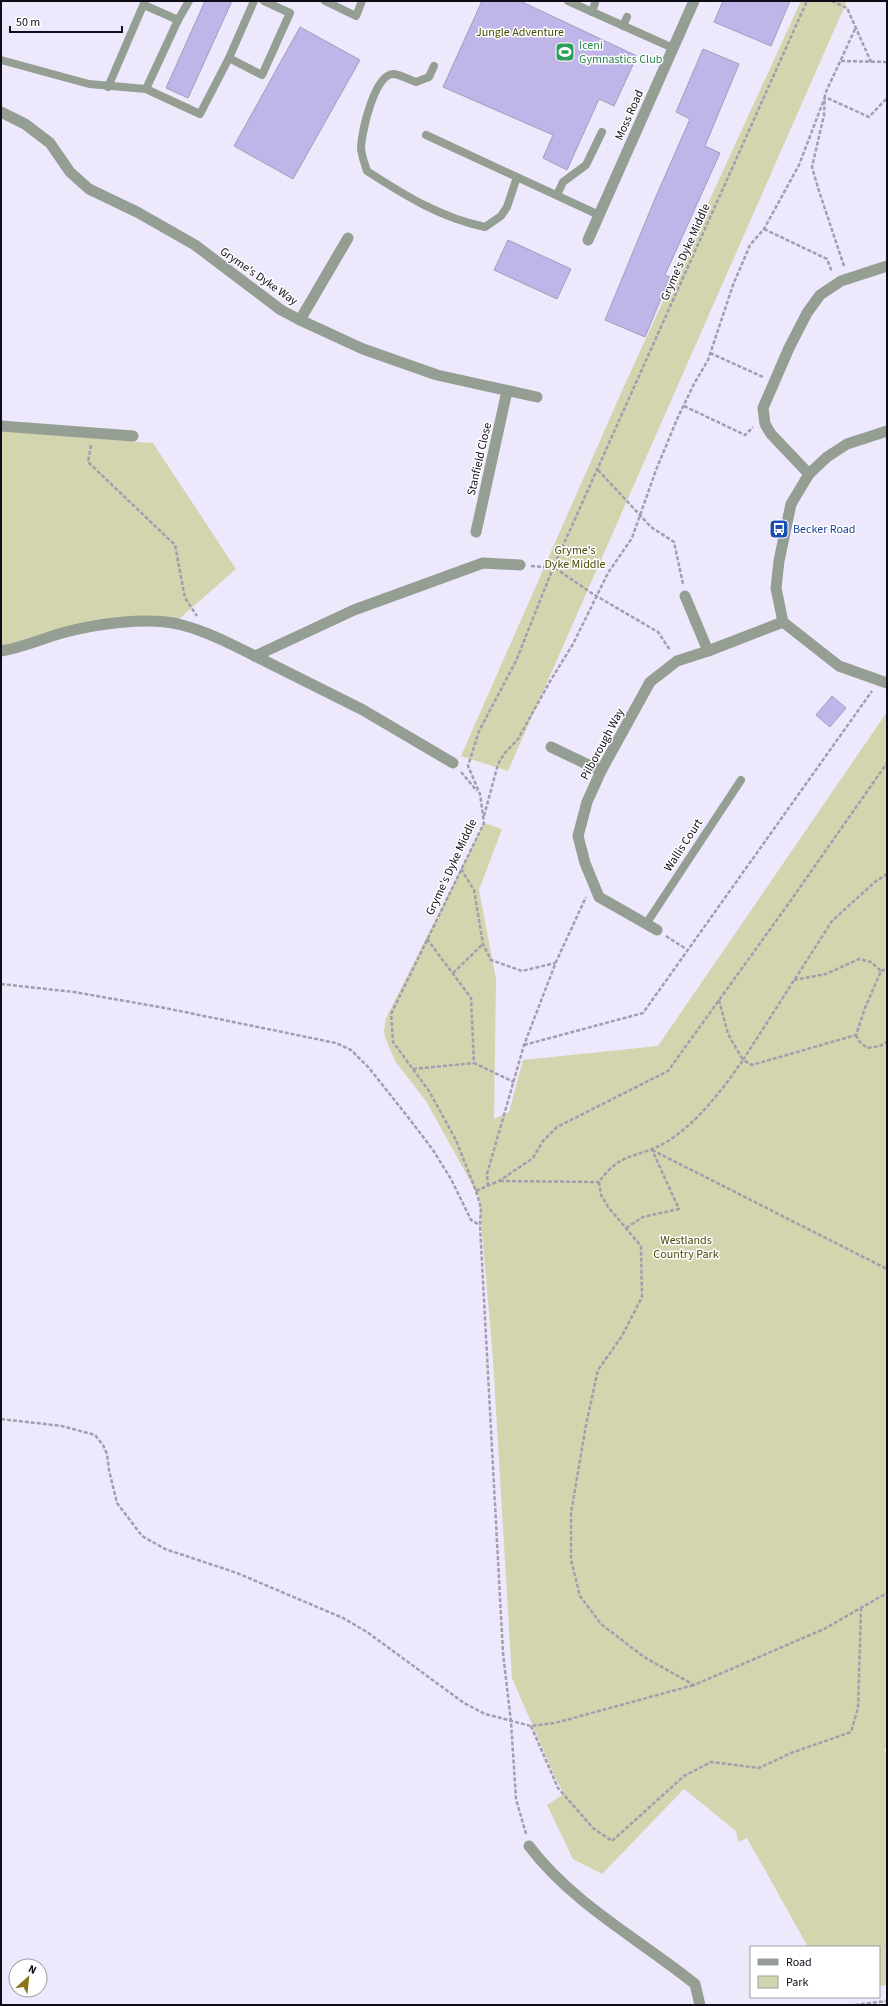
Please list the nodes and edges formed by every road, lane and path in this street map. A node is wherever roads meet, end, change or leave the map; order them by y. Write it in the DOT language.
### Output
graph roads {
  1 [pos="189,1"];
  2 [pos="254,1"];
  3 [pos="264,1"];
  4 [pos="325,1"];
  5 [pos="362,1"];
  6 [pos="568,1"];
  7 [pos="694,1"];
  8 [pos="807,1"];
  9 [pos="832,1"];
  10 [pos="145,3"];
  11 [pos="595,3"];
  12 [pos="592,12"];
  13 [pos="627,17"];
  14 [pos="178,20"];
  15 [pos="623,26"];
  16 [pos="856,27"];
  17 [pos="673,48"];
  18 [pos="229,58"];
  19 [pos="1,60"];
  20 [pos="841,61"];
  21 [pos="871,62"];
  22 [pos="887,62"];
  23 [pos="434,66"];
  24 [pos="108,87"];
  25 [pos="146,89"];
  26 [pos="825,97"];
  27 [pos="887,98"];
  28 [pos="1,112"];
  29 [pos="602,132"];
  30 [pos="426,134"];
  31 [pos="517,177"];
  32 [pos="557,195"];
  33 [pos="599,215"];
  34 [pos="764,229"];
  35 [pos="348,238"];
  36 [pos="588,240"];
  37 [pos="887,266"];
  38 [pos="848,278"];
  39 [pos="837,284"];
  40 [pos="300,320"];
  41 [pos="710,353"];
  42 [pos="774,382"];
  43 [pos="507,391"];
  44 [pos="537,397"];
  45 [pos="684,406"];
  46 [pos="764,416"];
  47 [pos="1,426"];
  48 [pos="887,431"];
  49 [pos="93,433"];
  50 [pos="133,436"];
  51 [pos="598,470"];
  52 [pos="809,474"];
  53 [pos="640,515"];
  54 [pos="476,532"];
  55 [pos="520,565"];
  56 [pos="553,568"];
  57 [pos="598,596"];
  58 [pos="686,596"];
  59 [pos="783,622"];
  60 [pos="210,634"];
  61 [pos="1,651"];
  62 [pos="708,651"];
  63 [pos="255,656"];
  64 [pos="677,660"];
  65 [pos="883,682"];
  66 [pos="552,747"];
  67 [pos="454,763"];
  68 [pos="887,763"];
  69 [pos="601,770"];
  70 [pos="741,780"];
  71 [pos="480,794"];
  72 [pos="484,819"];
  73 [pos="461,870"];
  74 [pos="887,874"];
  75 [pos="592,882"];
  76 [pos="646,924"];
  77 [pos="657,930"];
  78 [pos="427,939"];
  79 [pos="483,944"];
  80 [pos="686,950"];
  81 [pos="556,962"];
  82 [pos="887,969"];
  83 [pos="881,971"];
  84 [pos="453,973"];
  85 [pos="794,980"];
  86 [pos="1,984"];
  87 [pos="719,1000"];
  88 [pos="856,1035"];
  89 [pos="887,1042"];
  90 [pos="524,1045"];
  91 [pos="743,1060"];
  92 [pos="474,1063"];
  93 [pos="413,1069"];
  94 [pos="514,1082"];
  95 [pos="652,1150"];
  96 [pos="499,1181"];
  97 [pos="599,1182"];
  98 [pos="488,1186"];
  99 [pos="476,1191"];
  100 [pos="480,1225"];
  101 [pos="626,1228"];
  102 [pos="887,1269"];
  103 [pos="1,1419"];
  104 [pos="887,1594"];
  105 [pos="861,1608"];
  106 [pos="694,1685"];
  107 [pos="511,1722"];
  108 [pos="531,1726"];
  109 [pos="529,1846"];
  110 [pos="887,2001"];
  111 [pos="700,2005"];
  112 [pos="855,2005"];
  1 -- 14 [label="lane"];
  2 -- 18 [label="lane"];
  3 -- 18 [label="lane"];
  4 -- 5 [label="lane"];
  6 -- 12 [label="lane"];
  7 -- 17 [label="street, Moss Road"];
  8 -- 51 [label="path, Gryme's Dyke Middle"];
  9 -- 16 [label="path"];
  10 -- 14 [label="lane"];
  10 -- 24 [label="lane"];
  11 -- 12 [label="lane"];
  12 -- 15 [label="lane"];
  13 -- 15 [label="lane"];
  14 -- 25 [label="lane"];
  15 -- 17 [label="lane"];
  16 -- 20 [label="path"];
  16 -- 21 [label="path"];
  17 -- 33 [label="street, Moss Road"];
  18 -- 25 [label="lane"];
  19 -- 24 [label="lane"];
  20 -- 21 [label="path"];
  20 -- 26 [label="path"];
  21 -- 22 [label="path"];
  23 -- 31 [label="lane"];
  24 -- 25 [label="lane"];
  26 -- 27 [label="path"];
  26 -- 34 [label="path"];
  26 -- 38 [label="path"];
  28 -- 40 [label="street, Gryme's Dyke Way"];
  29 -- 32 [label="lane"];
  30 -- 31 [label="lane"];
  31 -- 32 [label="lane"];
  32 -- 33 [label="lane"];
  33 -- 36 [label="street, Moss Road"];
  34 -- 39 [label="path"];
  34 -- 41 [label="path"];
  35 -- 40 [label="street"];
  37 -- 38 [label="street"];
  38 -- 39 [label="street"];
  39 -- 42 [label="street"];
  40 -- 43 [label="street, Gryme's Dyke Way"];
  41 -- 42 [label="path"];
  41 -- 45 [label="path"];
  42 -- 46 [label="street"];
  43 -- 44 [label="street, Gryme's Dyke Way"];
  43 -- 54 [label="street, Stanfield Close"];
  45 -- 46 [label="path"];
  45 -- 53 [label="path"];
  46 -- 52 [label="street"];
  47 -- 49 [label="street"];
  48 -- 52 [label="street"];
  49 -- 50 [label="street"];
  49 -- 60 [label="path"];
  51 -- 53 [label="path"];
  51 -- 56 [label="path, Gryme's Dyke Middle"];
  52 -- 59 [label="street"];
  53 -- 57 [label="path"];
  53 -- 58 [label="path"];
  55 -- 56 [label="path"];
  55 -- 63 [label="street"];
  56 -- 57 [label="path"];
  56 -- 71 [label="path, Gryme's Dyke Middle"];
  57 -- 64 [label="path"];
  57 -- 72 [label="path"];
  58 -- 62 [label="street"];
  59 -- 62 [label="street, Pilborough Way"];
  59 -- 65 [label="street"];
  60 -- 61 [label="street"];
  60 -- 63 [label="street"];
  62 -- 64 [label="street, Pilborough Way"];
  63 -- 67 [label="street"];
  64 -- 69 [label="street, Pilborough Way"];
  65 -- 80 [label="path"];
  66 -- 69 [label="street"];
  67 -- 71 [label="path"];
  68 -- 87 [label="path"];
  69 -- 75 [label="street, Pilborough Way"];
  70 -- 76 [label="lane, Wallis Court"];
  71 -- 72 [label="path, Gryme's Dyke Middle"];
  72 -- 73 [label="path, Gryme's Dyke Middle"];
  73 -- 78 [label="path, Gryme's Dyke Middle"];
  73 -- 79 [label="path"];
  74 -- 85 [label="path"];
  75 -- 76 [label="street, Pilborough Way"];
  75 -- 81 [label="path"];
  76 -- 77 [label="street, Pilborough Way"];
  77 -- 80 [label="path"];
  78 -- 84 [label="path"];
  78 -- 93 [label="path, Gryme's Dyke Middle"];
  79 -- 81 [label="path"];
  79 -- 84 [label="path"];
  80 -- 90 [label="path"];
  81 -- 90 [label="path"];
  82 -- 83 [label="path"];
  83 -- 85 [label="path"];
  83 -- 88 [label="path"];
  84 -- 92 [label="path"];
  85 -- 91 [label="path"];
  86 -- 100 [label="path"];
  87 -- 91 [label="path"];
  87 -- 96 [label="path"];
  88 -- 89 [label="path"];
  88 -- 91 [label="path"];
  90 -- 94 [label="path"];
  91 -- 95 [label="path"];
  92 -- 93 [label="path"];
  92 -- 94 [label="path"];
  93 -- 99 [label="path"];
  94 -- 98 [label="path"];
  95 -- 97 [label="path"];
  95 -- 101 [label="path"];
  95 -- 102 [label="path"];
  96 -- 97 [label="path"];
  96 -- 98 [label="path"];
  97 -- 101 [label="path"];
  98 -- 99 [label="path"];
  99 -- 100 [label="path"];
  100 -- 107 [label="path"];
  101 -- 106 [label="path"];
  103 -- 107 [label="path"];
  104 -- 105 [label="path"];
  105 -- 106 [label="path"];
  105 -- 108 [label="path"];
  106 -- 108 [label="path"];
  107 -- 108 [label="path"];
  107 -- 109 [label="path"];
  109 -- 111 [label="street"];
  110 -- 112 [label="path"];
}
